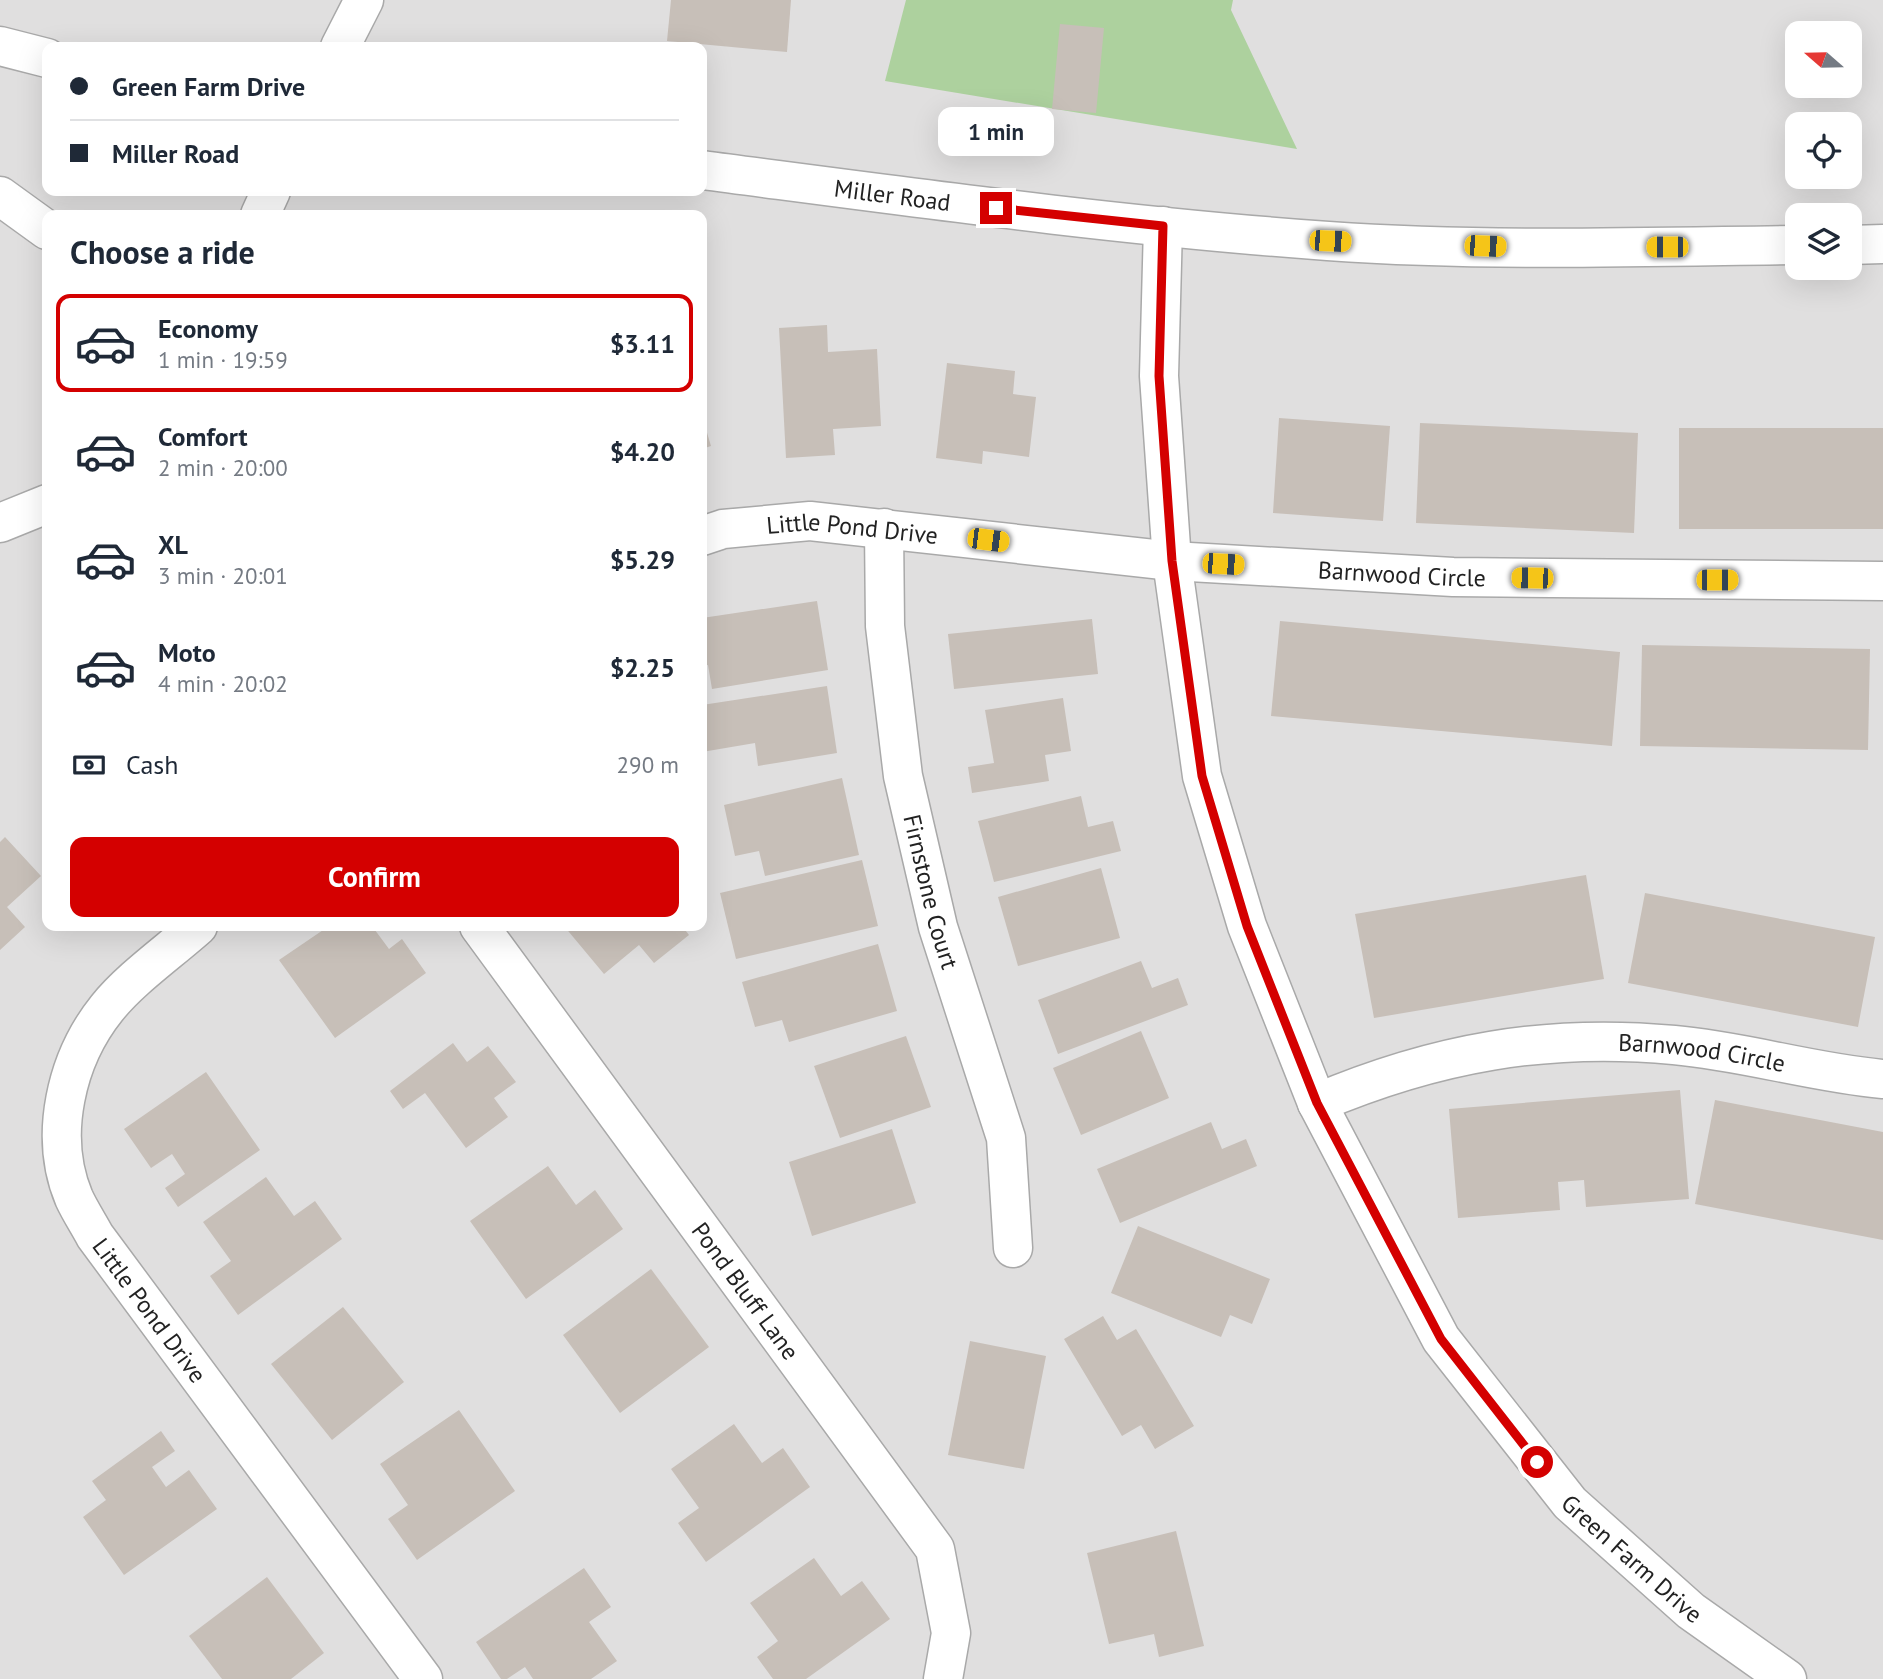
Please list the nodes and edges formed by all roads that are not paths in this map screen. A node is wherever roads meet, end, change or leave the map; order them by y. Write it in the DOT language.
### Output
graph roads {
  1 [pos="364,0"];
  2 [pos="343,42"];
  3 [pos="0,46"];
  4 [pos="42,57"];
  5 [pos="707,171"];
  6 [pos="0,195"];
  7 [pos="42,226"];
  8 [pos="1163,226"];
  9 [pos="1883,244"];
  10 [pos="1785,245"];
  11 [pos="1862,245"];
  12 [pos="42,506"];
  13 [pos="0,523"];
  14 [pos="884,527"];
  15 [pos="707,534"];
  16 [pos="1172,561"];
  17 [pos="1883,581"];
  18 [pos="192,931"];
  19 [pos="483,931"];
  20 [pos="1883,1079"];
  21 [pos="1317,1103"];
  22 [pos="1013,1248"];
  23 [pos="424,1679"];
  24 [pos="943,1679"];
  25 [pos="1787,1679"];
  1 -- 2 [label="street"];
  3 -- 4 [label="street"];
  5 -- 8 [label="street, Miller Road"];
  6 -- 7 [label="street"];
  8 -- 10 [label="street, Miller Road"];
  8 -- 16 [label="street, Green Farm Drive"];
  9 -- 11 [label="street"];
  12 -- 13 [label="street"];
  14 -- 15 [label="street, Little Pond Drive"];
  14 -- 16 [label="street, Little Pond Drive"];
  14 -- 22 [label="street, Firnstone Court"];
  16 -- 17 [label="street, Barnwood Circle"];
  16 -- 21 [label="street, Green Farm Drive"];
  18 -- 23 [label="street, Little Pond Drive"];
  19 -- 24 [label="street, Pond Bluff Lane"];
  20 -- 21 [label="street, Barnwood Circle"];
  21 -- 25 [label="street, Green Farm Drive"];
}
